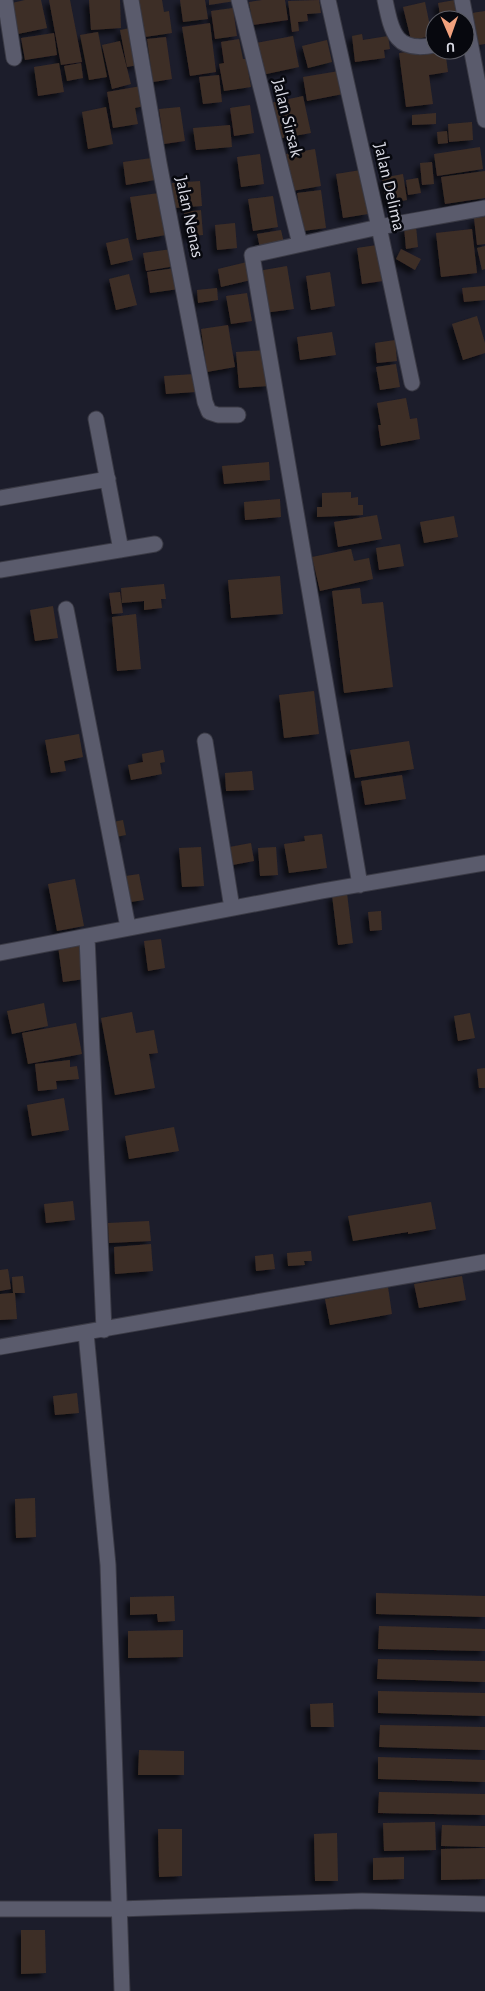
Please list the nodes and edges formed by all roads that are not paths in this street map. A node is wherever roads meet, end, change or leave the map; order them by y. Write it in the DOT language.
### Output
graph roads {
  1 [pos="5,0"];
  2 [pos="131,0"];
  3 [pos="239,0"];
  4 [pos="328,0"];
  5 [pos="385,0"];
  6 [pos="425,47"];
  7 [pos="14,58"];
  8 [pos="472,60"];
  9 [pos="484,111"];
  10 [pos="485,208"];
  11 [pos="379,227"];
  12 [pos="300,244"];
  13 [pos="412,383"];
  14 [pos="238,415"];
  15 [pos="96,419"];
  16 [pos="108,479"];
  17 [pos="0,498"];
  18 [pos="155,544"];
  19 [pos="122,550"];
  20 [pos="0,570"];
  21 [pos="66,609"];
  22 [pos="205,741"];
  23 [pos="485,863"];
  24 [pos="360,885"];
  25 [pos="232,908"];
  26 [pos="128,927"];
  27 [pos="87,937"];
  28 [pos="0,953"];
  29 [pos="485,1262"];
  30 [pos="104,1330"];
  31 [pos="86,1333"];
  32 [pos="0,1347"];
  33 [pos="485,1904"];
  34 [pos="0,1909"];
  35 [pos="118,1909"];
  36 [pos="122,1991"];
  1 -- 7 [label="street"];
  2 -- 14 [label="street, Jalan Nenas"];
  3 -- 12 [label="street, Jalan Sirsak"];
  4 -- 11 [label="street, Jalan Delima"];
  5 -- 6 [label="street"];
  8 -- 9 [label="street"];
  10 -- 11 [label="street"];
  11 -- 12 [label="street"];
  11 -- 13 [label="street, Jalan Delima"];
  12 -- 24 [label="street"];
  15 -- 16 [label="street"];
  16 -- 17 [label="street"];
  16 -- 19 [label="street"];
  18 -- 19 [label="street"];
  19 -- 20 [label="street"];
  21 -- 26 [label="street"];
  22 -- 25 [label="street"];
  23 -- 24 [label="street"];
  24 -- 25 [label="street"];
  25 -- 26 [label="street"];
  26 -- 27 [label="street"];
  27 -- 28 [label="street"];
  27 -- 30 [label="street"];
  29 -- 30 [label="street"];
  30 -- 31 [label="street"];
  31 -- 32 [label="street"];
  31 -- 35 [label="street"];
  33 -- 35 [label="street"];
  34 -- 35 [label="street"];
  35 -- 36 [label="street"];
}
